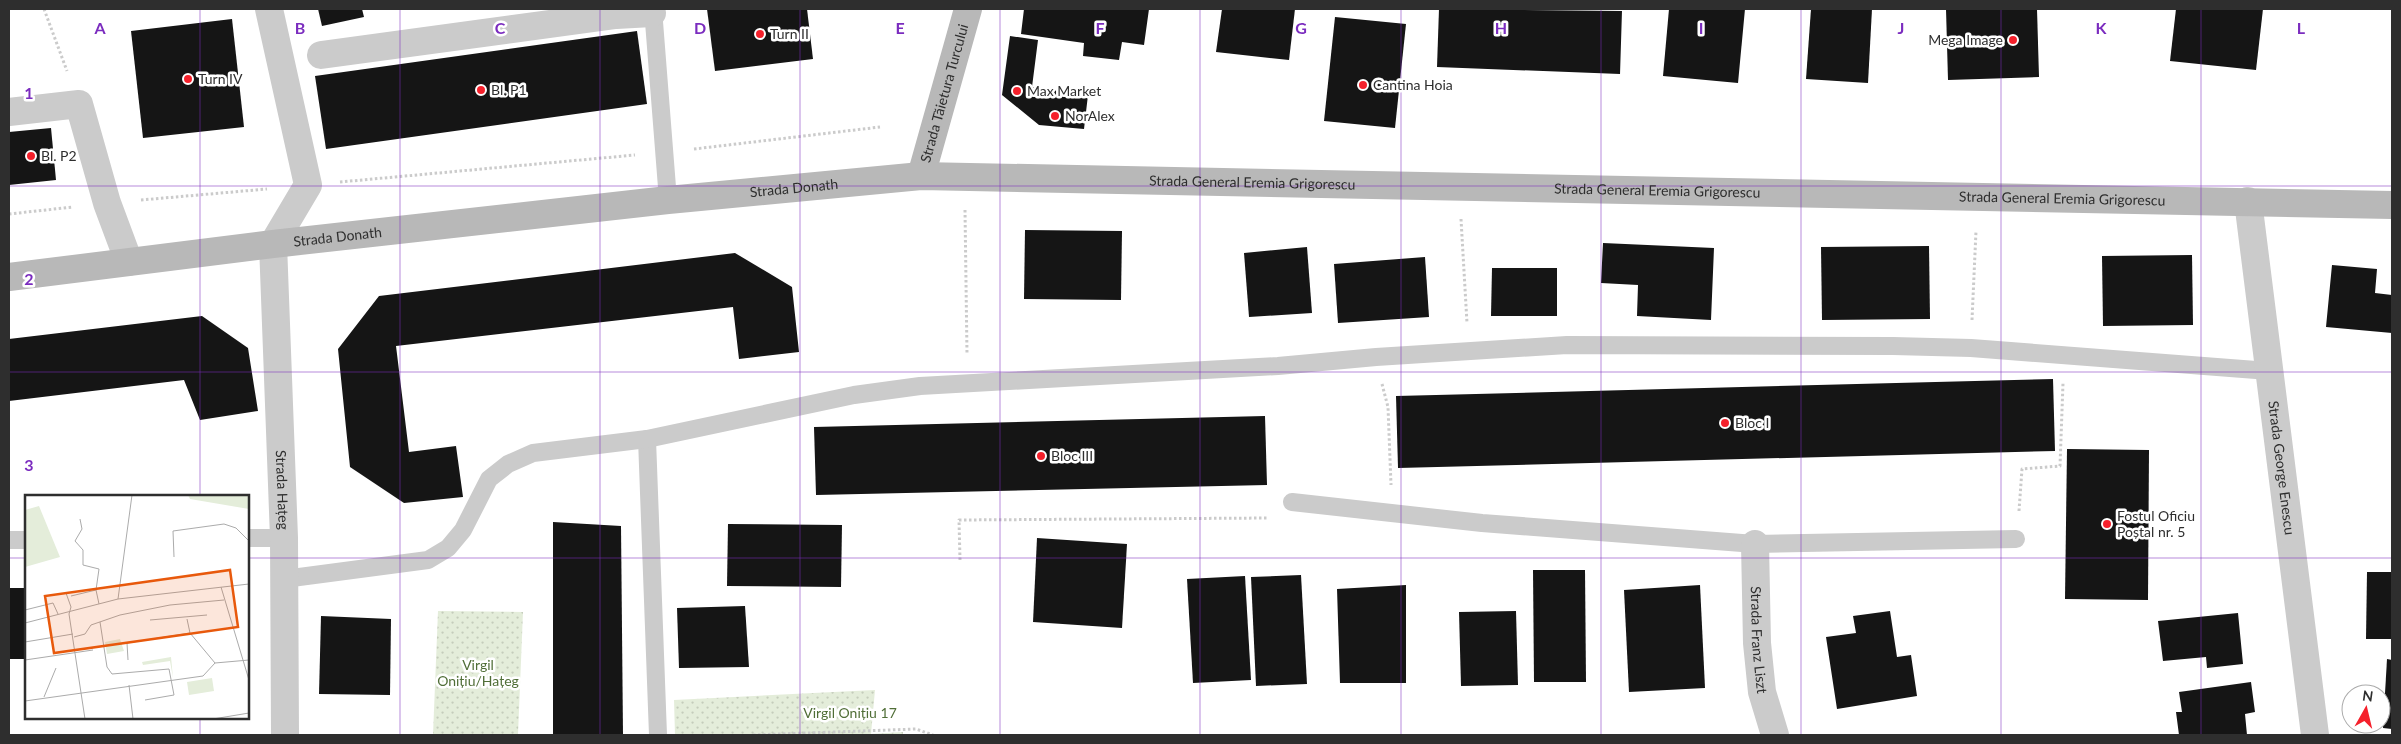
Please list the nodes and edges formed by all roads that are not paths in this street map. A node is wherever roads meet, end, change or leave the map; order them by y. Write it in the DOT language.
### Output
graph roads {
  1 [pos="269,9"];
  2 [pos="968,9"];
  3 [pos="653,11"];
  4 [pos="320,55"];
  5 [pos="9,112"];
  6 [pos="921,176"];
  7 [pos="668,200"];
  8 [pos="2248,201"];
  9 [pos="2392,205"];
  10 [pos="273,244"];
  11 [pos="129,262"];
  12 [pos="9,277"];
  13 [pos="2269,371"];
  14 [pos="647,439"];
  15 [pos="1292,502"];
  16 [pos="249,538"];
  17 [pos="284,538"];
  18 [pos="9,540"];
  19 [pos="25,540"];
  20 [pos="2016,540"];
  21 [pos="1755,544"];
  22 [pos="284,579"];
  23 [pos="285,735"];
  24 [pos="658,735"];
  25 [pos="1775,735"];
  26 [pos="2315,735"];
  1 -- 10 [label="street"];
  2 -- 6 [label="main road, Strada Tăietura Turcului"];
  3 -- 4 [label="street"];
  3 -- 7 [label="lane"];
  5 -- 11 [label="street"];
  6 -- 7 [label="main road, Strada Donath"];
  6 -- 8 [label="main road, Strada General Eremia Grigorescu"];
  7 -- 10 [label="main road, Strada Donath"];
  8 -- 9 [label="main road, Strada General Eremia Grigorescu"];
  8 -- 13 [label="street, Strada George Enescu"];
  10 -- 11 [label="main road, Strada Donath"];
  10 -- 17 [label="street, Strada Hațeg"];
  11 -- 12 [label="main road, Strada Donath"];
  13 -- 14 [label="lane"];
  13 -- 26 [label="street, Strada George Enescu"];
  14 -- 22 [label="lane"];
  14 -- 24 [label="lane"];
  15 -- 21 [label="lane"];
  16 -- 17 [label="lane"];
  17 -- 22 [label="street, Strada Hațeg"];
  18 -- 19 [label="lane"];
  20 -- 21 [label="lane"];
  21 -- 25 [label="street, Strada Franz Liszt"];
  22 -- 23 [label="street, Strada Hațeg"];
}
